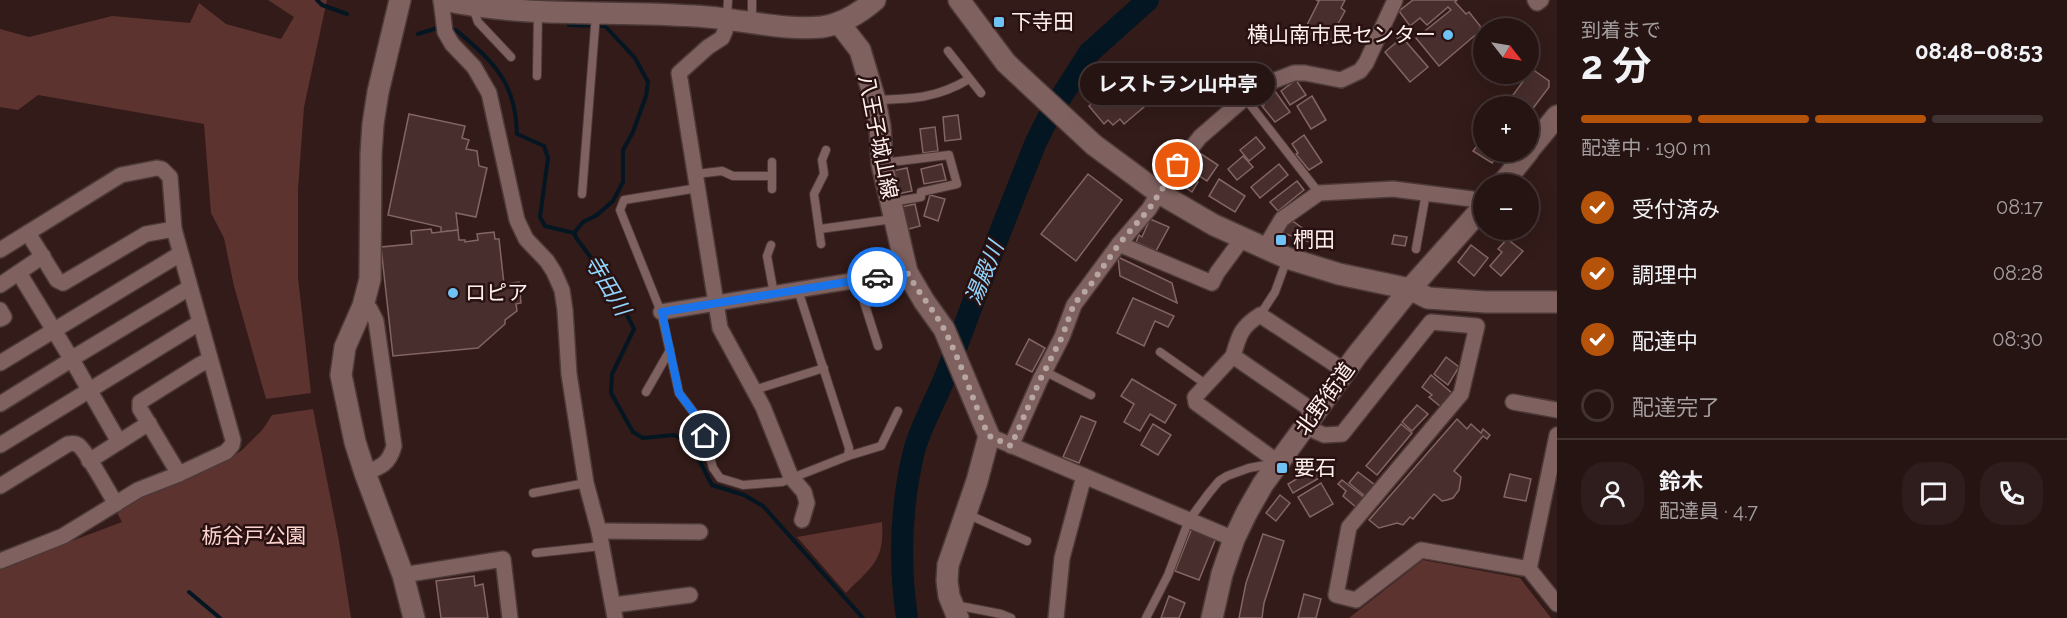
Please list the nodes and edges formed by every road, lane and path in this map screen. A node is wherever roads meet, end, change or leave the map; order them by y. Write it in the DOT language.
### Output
graph roads {
  1 [pos="400,0"];
  2 [pos="442,0"];
  3 [pos="752,0"];
  4 [pos="874,0"];
  5 [pos="959,0"];
  6 [pos="975,0"];
  7 [pos="1395,0"];
  8 [pos="1534,0"];
  9 [pos="1541,0"];
  10 [pos="472,6"];
  11 [pos="518,6"];
  12 [pos="663,7"];
  13 [pos="727,9"];
  14 [pos="538,11"];
  15 [pos="584,14"];
  16 [pos="752,22"];
  17 [pos="839,23"];
  18 [pos="948,51"];
  19 [pos="511,57"];
  20 [pos="537,76"];
  21 [pos="969,79"];
  22 [pos="981,93"];
  23 [pos="1245,98"];
  24 [pos="875,100"];
  25 [pos="1046,100"];
  26 [pos="1557,116"];
  27 [pos="1539,138"];
  28 [pos="826,150"];
  29 [pos="772,162"];
  30 [pos="1519,162"];
  31 [pos="882,164"];
  32 [pos="1510,174"];
  33 [pos="772,176"];
  34 [pos="697,181"];
  35 [pos="772,189"];
  36 [pos="1159,193"];
  37 [pos="1319,193"];
  38 [pos="1425,193"];
  39 [pos="582,194"];
  40 [pos="1473,200"];
  41 [pos="893,211"];
  42 [pos="1473,217"];
  43 [pos="174,229"];
  44 [pos="820,229"];
  45 [pos="28,233"];
  46 [pos="1242,239"];
  47 [pos="821,244"];
  48 [pos="1119,244"];
  49 [pos="771,245"];
  50 [pos="1263,249"];
  51 [pos="1416,249"];
  52 [pos="0,250"];
  53 [pos="180,254"];
  54 [pos="43,256"];
  55 [pos="1287,258"];
  56 [pos="907,272"];
  57 [pos="19,273"];
  58 [pos="857,280"];
  59 [pos="0,285"];
  60 [pos="189,288"];
  61 [pos="1410,289"];
  62 [pos="798,290"];
  63 [pos="1557,290"];
  64 [pos="774,294"];
  65 [pos="1557,302"];
  66 [pos="716,303"];
  67 [pos="363,306"];
  68 [pos="0,310"];
  69 [pos="662,312"];
  70 [pos="1260,315"];
  71 [pos="0,319"];
  72 [pos="199,323"];
  73 [pos="54,331"];
  74 [pos="878,346"];
  75 [pos="670,351"];
  76 [pos="1160,352"];
  77 [pos="1233,356"];
  78 [pos="71,360"];
  79 [pos="209,360"];
  80 [pos="0,363"];
  81 [pos="824,368"];
  82 [pos="1044,371"];
  83 [pos="1345,371"];
  84 [pos="1207,385"];
  85 [pos="754,390"];
  86 [pos="89,391"];
  87 [pos="646,392"];
  88 [pos="1091,395"];
  89 [pos="1513,402"];
  90 [pos="0,404"];
  91 [pos="1557,410"];
  92 [pos="898,411"];
  93 [pos="1311,420"];
  94 [pos="149,423"];
  95 [pos="1557,435"];
  96 [pos="989,436"];
  97 [pos="119,441"];
  98 [pos="0,445"];
  99 [pos="1011,446"];
  100 [pos="848,456"];
  101 [pos="89,461"];
  102 [pos="1279,463"];
  103 [pos="365,473"];
  104 [pos="179,474"];
  105 [pos="1084,476"];
  106 [pos="791,477"];
  107 [pos="586,483"];
  108 [pos="0,486"];
  109 [pos="533,493"];
  110 [pos="116,504"];
  111 [pos="966,513"];
  112 [pos="802,520"];
  113 [pos="1189,520"];
  114 [pos="700,532"];
  115 [pos="600,539"];
  116 [pos="1234,539"];
  117 [pos="1027,541"];
  118 [pos="536,553"];
  119 [pos="0,561"];
  120 [pos="1529,569"];
  121 [pos="403,574"];
  122 [pos="690,595"];
  123 [pos="1557,604"];
  124 [pos="955,611"];
  125 [pos="614,612"];
  126 [pos="414,618"];
  127 [pos="510,618"];
  128 [pos="1011,618"];
  129 [pos="1056,618"];
  130 [pos="1146,618"];
  131 [pos="1212,618"];
  1 -- 67 [label="main road"];
  2 -- 10 [label="main road"];
  2 -- 107 [label="street"];
  3 -- 16 [label="lane"];
  4 -- 17 [label="main road"];
  5 -- 25 [label="main road"];
  6 -- 25 [label="main road"];
  7 -- 23 [label="street"];
  8 -- 9 [label="street"];
  10 -- 11 [label="main road"];
  10 -- 19 [label="lane"];
  11 -- 14 [label="main road"];
  12 -- 13 [label="main road"];
  12 -- 15 [label="main road"];
  13 -- 16 [label="main road"];
  13 -- 34 [label="street"];
  14 -- 15 [label="main road"];
  14 -- 20 [label="lane"];
  15 -- 39 [label="lane"];
  16 -- 17 [label="main road"];
  17 -- 24 [label="main road, 八王子城山線"];
  18 -- 21 [label="lane"];
  21 -- 22 [label="lane"];
  21 -- 24 [label="lane"];
  23 -- 36 [label="street"];
  23 -- 37 [label="lane"];
  24 -- 31 [label="main road, 八王子城山線"];
  25 -- 36 [label="main road"];
  26 -- 27 [label="main road"];
  28 -- 44 [label="lane"];
  29 -- 33 [label="lane"];
  30 -- 32 [label="main road"];
  31 -- 41 [label="main road, 八王子城山線"];
  31 -- 41 [label="lane"];
  33 -- 34 [label="lane"];
  33 -- 35 [label="lane"];
  34 -- 66 [label="street"];
  34 -- 69 [label="lane"];
  36 -- 46 [label="main road"];
  36 -- 48 [label="street"];
  37 -- 38 [label="street"];
  37 -- 50 [label="street"];
  38 -- 40 [label="street"];
  38 -- 51 [label="lane"];
  41 -- 44 [label="lane"];
  41 -- 56 [label="main road, 八王子城山線"];
  42 -- 61 [label="main road, 北野街道"];
  43 -- 45 [label="street"];
  43 -- 53 [label="street"];
  43 -- 54 [label="street"];
  44 -- 47 [label="lane"];
  45 -- 52 [label="street"];
  45 -- 54 [label="street"];
  46 -- 48 [label="street"];
  46 -- 50 [label="main road"];
  48 -- 82 [label="street"];
  49 -- 64 [label="lane"];
  50 -- 55 [label="main road"];
  53 -- 60 [label="street"];
  53 -- 73 [label="street"];
  54 -- 57 [label="street"];
  55 -- 61 [label="main road"];
  55 -- 70 [label="lane"];
  56 -- 58 [label="street"];
  56 -- 96 [label="main road, 八王子城山線"];
  57 -- 59 [label="street"];
  57 -- 73 [label="street"];
  58 -- 62 [label="street"];
  58 -- 74 [label="lane"];
  60 -- 72 [label="street"];
  60 -- 78 [label="street"];
  61 -- 63 [label="main road"];
  61 -- 65 [label="main road"];
  61 -- 83 [label="main road, 北野街道"];
  62 -- 64 [label="street"];
  62 -- 81 [label="lane"];
  64 -- 66 [label="street"];
  66 -- 69 [label="street"];
  66 -- 85 [label="street"];
  67 -- 103 [label="main road"];
  67 -- 103 [label="street"];
  68 -- 71 [label="street"];
  69 -- 75 [label="lane"];
  70 -- 77 [label="street"];
  70 -- 83 [label="street"];
  72 -- 79 [label="street"];
  72 -- 86 [label="street"];
  73 -- 78 [label="street"];
  73 -- 80 [label="street"];
  75 -- 87 [label="lane"];
  75 -- 106 [label="lane"];
  76 -- 84 [label="lane"];
  77 -- 84 [label="street"];
  77 -- 93 [label="street"];
  78 -- 86 [label="street"];
  78 -- 90 [label="street"];
  79 -- 94 [label="street"];
  79 -- 104 [label="street"];
  81 -- 85 [label="lane"];
  81 -- 100 [label="lane"];
  82 -- 88 [label="lane"];
  82 -- 99 [label="street"];
  83 -- 93 [label="main road, 北野街道"];
  84 -- 102 [label="street"];
  85 -- 106 [label="street"];
  86 -- 97 [label="street"];
  86 -- 98 [label="street"];
  89 -- 91 [label="street"];
  92 -- 100 [label="lane"];
  93 -- 102 [label="main road, 北野街道"];
  93 -- 120 [label="street"];
  94 -- 97 [label="street"];
  94 -- 104 [label="street"];
  95 -- 120 [label="street"];
  96 -- 99 [label="street"];
  96 -- 111 [label="main road"];
  97 -- 101 [label="street"];
  99 -- 105 [label="street"];
  100 -- 106 [label="lane"];
  101 -- 108 [label="street"];
  101 -- 110 [label="street"];
  102 -- 113 [label="lane"];
  102 -- 116 [label="main road, 北野街道"];
  103 -- 121 [label="main road"];
  104 -- 110 [label="street"];
  105 -- 113 [label="street"];
  105 -- 129 [label="street"];
  106 -- 112 [label="street"];
  107 -- 109 [label="lane"];
  107 -- 115 [label="street"];
  110 -- 119 [label="street"];
  111 -- 117 [label="lane"];
  111 -- 124 [label="main road"];
  113 -- 116 [label="street"];
  113 -- 130 [label="lane"];
  114 -- 115 [label="street"];
  115 -- 118 [label="lane"];
  115 -- 125 [label="street"];
  116 -- 131 [label="main road, 北野街道"];
  120 -- 123 [label="street"];
  121 -- 126 [label="main road"];
  121 -- 127 [label="street"];
  122 -- 125 [label="street"];
  124 -- 128 [label="lane"];
}
